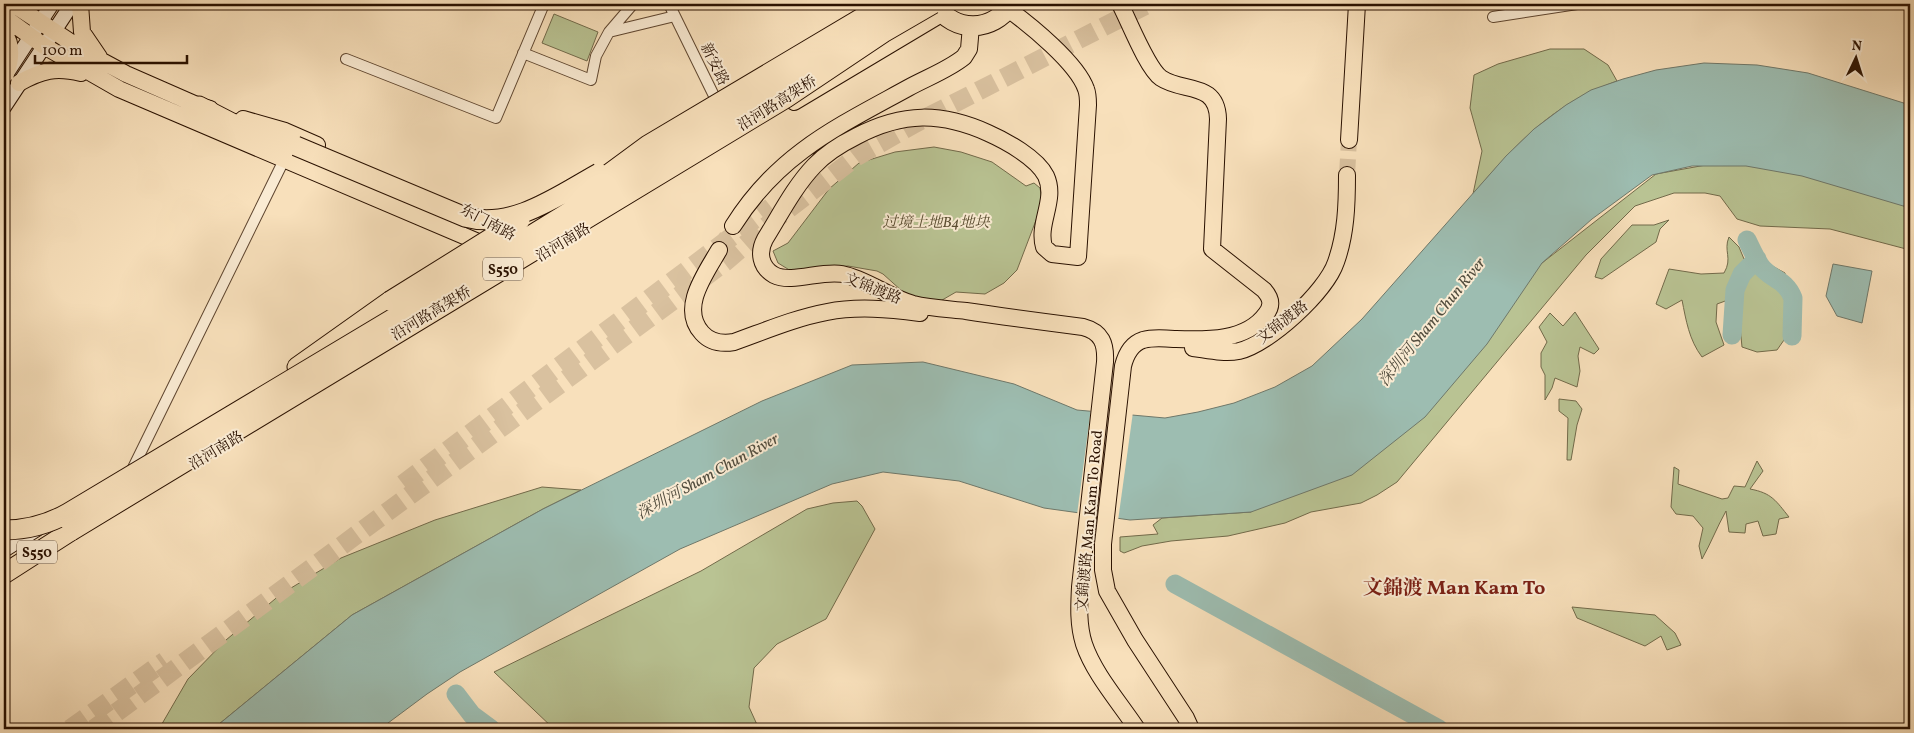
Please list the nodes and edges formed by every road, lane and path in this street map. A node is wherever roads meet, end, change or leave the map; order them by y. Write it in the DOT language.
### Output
graph roads {
  1 [pos="13,4"];
  2 [pos="52,4"];
  3 [pos="72,4"];
  4 [pos="80,4"];
  5 [pos="544,4"];
  6 [pos="632,4"];
  7 [pos="669,4"];
  8 [pos="896,4"];
  9 [pos="908,4"];
  10 [pos="1120,4"];
  11 [pos="1357,4"];
  12 [pos="1576,4"];
  13 [pos="879,6"];
  14 [pos="1009,6"];
  15 [pos="937,7"];
  16 [pos="674,16"];
  17 [pos="4,17"];
  18 [pos="1493,17"];
  19 [pos="972,26"];
  20 [pos="47,27"];
  21 [pos="609,32"];
  22 [pos="4,33"];
  23 [pos="37,41"];
  24 [pos="523,53"];
  25 [pos="346,59"];
  26 [pos="99,68"];
  27 [pos="10,78"];
  28 [pos="199,106"];
  29 [pos="4,107"];
  30 [pos="721,109"];
  31 [pos="736,138"];
  32 [pos="1349,140"];
  33 [pos="648,144"];
  34 [pos="290,153"];
  35 [pos="1347,175"];
  36 [pos="546,203"];
  37 [pos="733,226"];
  38 [pos="514,233"];
  39 [pos="719,250"];
  40 [pos="489,254"];
  41 [pos="533,260"];
  42 [pos="282,378"];
  43 [pos="1102,387"];
  44 [pos="1122,389"];
  45 [pos="132,470"];
  46 [pos="4,530"];
  47 [pos="4,550"];
  48 [pos="4,574"];
  49 [pos="4,578"];
  50 [pos="1137,729"];
  51 [pos="1191,729"];
  1 -- 20 [label="main road, 东门南路"];
  2 -- 20 [label="main road"];
  3 -- 20 [label="main road"];
  4 -- 26 [label="main road"];
  5 -- 24 [label="street"];
  6 -- 21 [label="street"];
  7 -- 16 [label="street, 新安路"];
  8 -- 30 [label="main road, 沿河南路"];
  9 -- 40 [label="highway, 沿河路高架桥 / S550, bridge"];
  10 -- 44 [label="main road, 文锦渡路"];
  11 -- 32 [label="main road"];
  12 -- 18 [label="street"];
  13 -- 33 [label="highway, bridge"];
  14 -- 19 [label="highway"];
  14 -- 43 [label="main road, 文锦渡路"];
  15 -- 19 [label="highway"];
  15 -- 31 [label="main road, 沿河南路"];
  15 -- 48 [label="highway, 沿河路高架桥 / S550, bridge"];
  16 -- 21 [label="street"];
  16 -- 30 [label="street, 新安路"];
  17 -- 23 [label="main road, 东门南路"];
  19 -- 37 [label="main road"];
  20 -- 23 [label="main road"];
  20 -- 26 [label="main road, 东门南路"];
  21 -- 24 [label="street"];
  22 -- 27 [label="main road"];
  23 -- 26 [label="main road, 东门南路"];
  23 -- 27 [label="main road"];
  24 -- 25 [label="street"];
  26 -- 27 [label="main road"];
  26 -- 28 [label="main road, 东门南路"];
  26 -- 34 [label="main road, 东门南路"];
  27 -- 29 [label="main road"];
  28 -- 34 [label="highway"];
  28 -- 38 [label="main road, 东门南路"];
  30 -- 31 [label="street, 新安路"];
  30 -- 38 [label="main road, 沿河南路"];
  31 -- 41 [label="main road, 沿河南路"];
  33 -- 36 [label="highway, bridge"];
  33 -- 40 [label="highway, bridge"];
  34 -- 36 [label="highway, bridge"];
  34 -- 40 [label="main road, 东门南路"];
  34 -- 45 [label="street"];
  35 -- 44 [label="main road, 文锦渡路"];
  36 -- 42 [label="highway, bridge"];
  38 -- 40 [label="main road, 沿河南路"];
  38 -- 41 [label="main road, 东门南路"];
  39 -- 43 [label="main road, 文锦渡路"];
  40 -- 41 [label="main road, 东门南路"];
  40 -- 42 [label="main road, 沿河南路"];
  40 -- 46 [label="highway, 沿河路高架桥 / S550, bridge"];
  41 -- 49 [label="main road, 沿河南路"];
  42 -- 45 [label="main road, 沿河南路"];
  43 -- 50 [label="main road, 文錦渡路 Man Kam To Road"];
  44 -- 51 [label="main road, 文錦渡路 Man Kam To Road"];
  45 -- 47 [label="main road, 沿河南路"];
}
